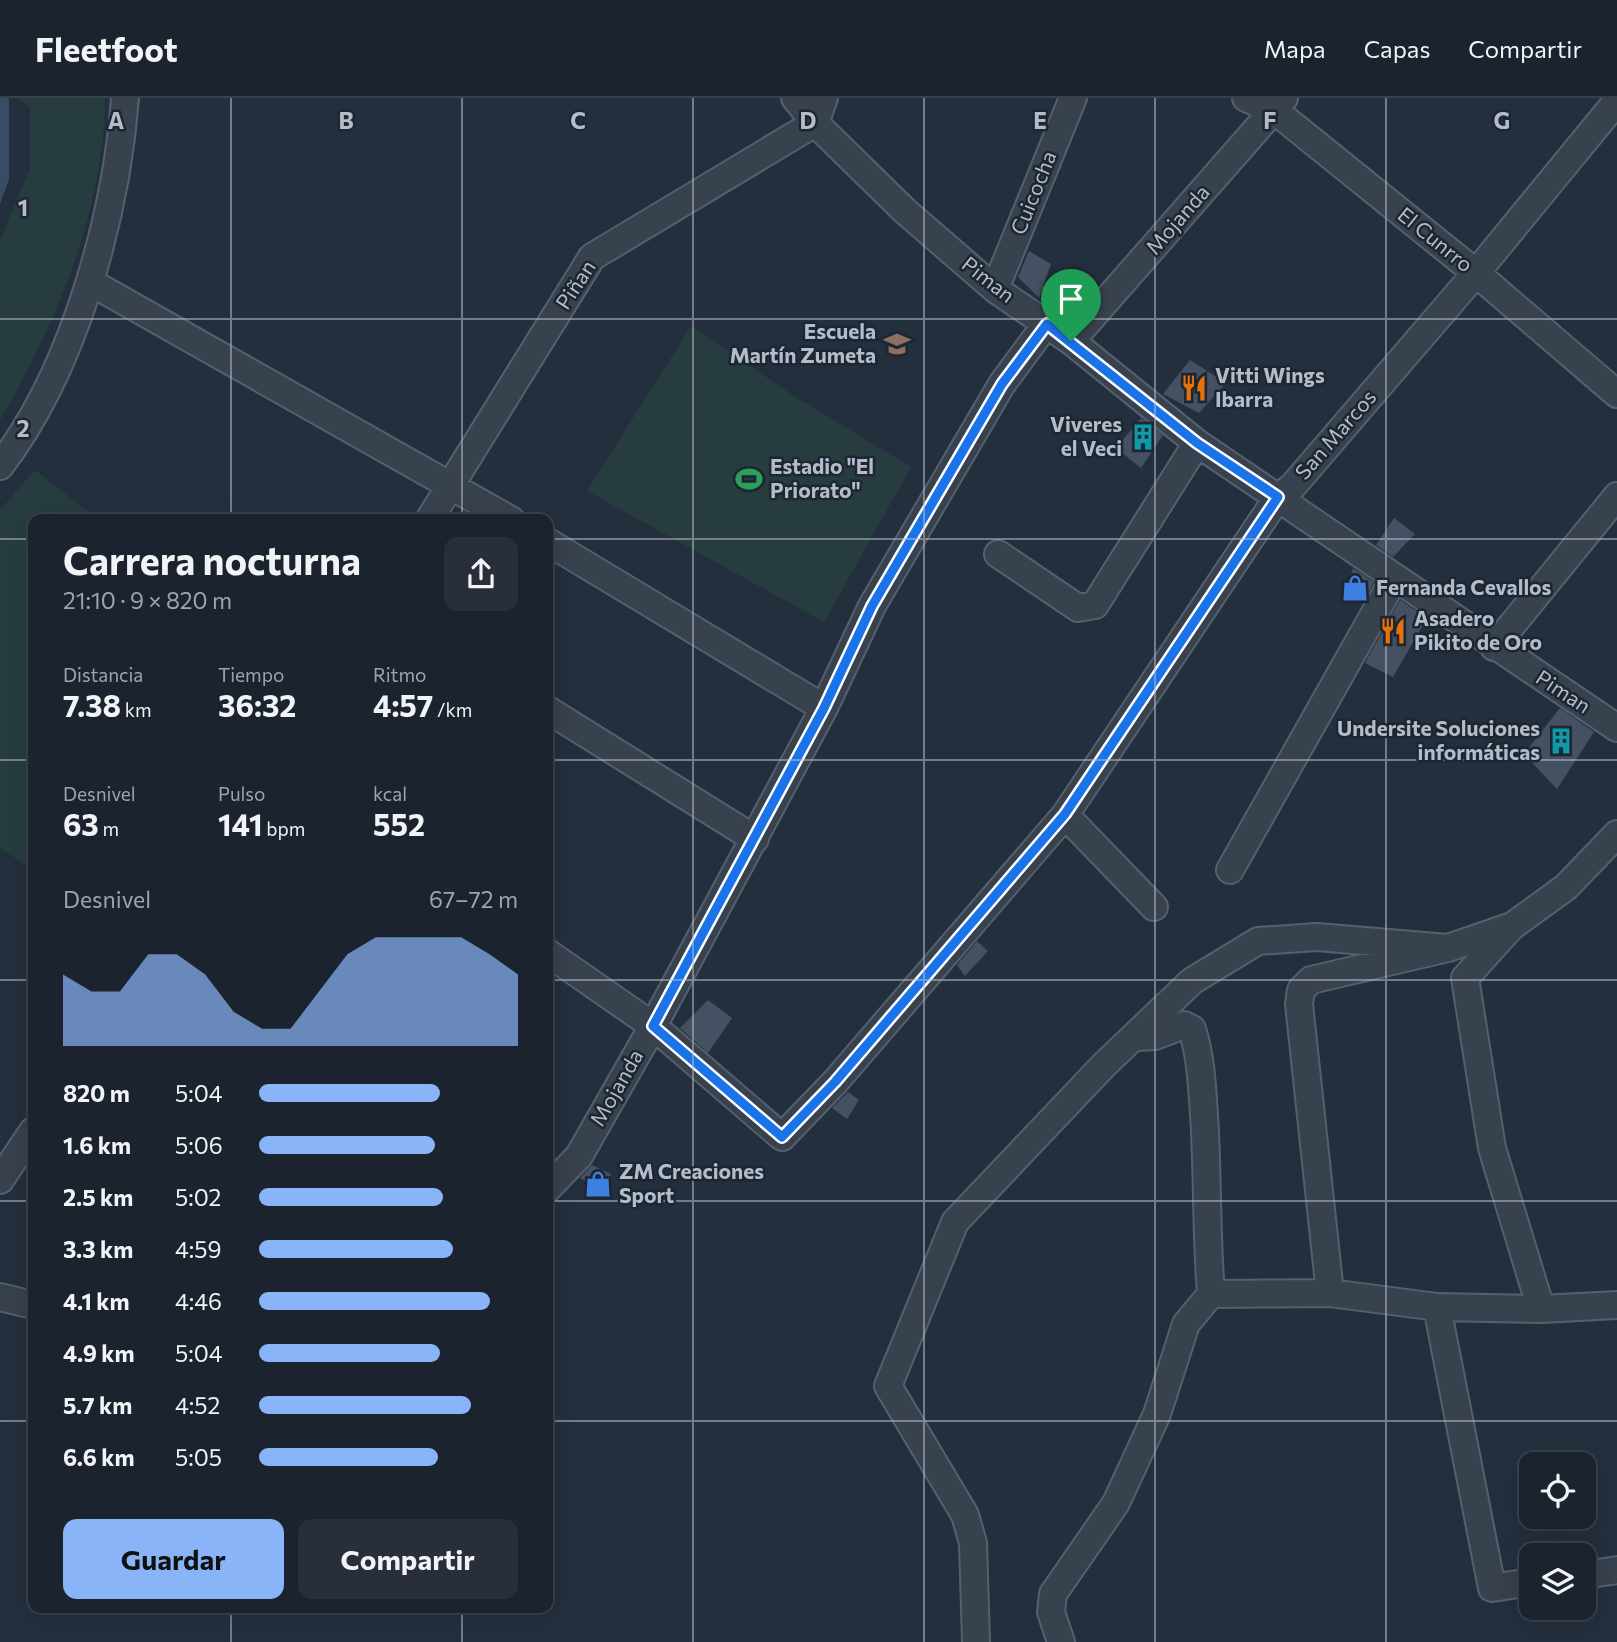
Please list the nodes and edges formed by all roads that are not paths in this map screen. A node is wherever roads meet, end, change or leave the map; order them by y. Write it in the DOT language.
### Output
graph roads {
  1 [pos="125,98"];
  2 [pos="795,98"];
  3 [pos="824,98"];
  4 [pos="1073,98"];
  5 [pos="1246,98"];
  6 [pos="1617,101"];
  7 [pos="1279,104"];
  8 [pos="815,123"];
  9 [pos="1476,273"];
  10 [pos="90,282"];
  11 [pos="995,289"];
  12 [pos="1047,324"];
  13 [pos="1071,341"];
  14 [pos="1617,394"];
  15 [pos="1197,443"];
  16 [pos="0,466"];
  17 [pos="452,484"];
  18 [pos="1617,496"];
  19 [pos="1278,497"];
  20 [pos="433,514"];
  21 [pos="501,514"];
  22 [pos="553,545"];
  23 [pos="998,554"];
  24 [pos="1394,579"];
  25 [pos="1494,647"];
  26 [pos="824,708"];
  27 [pos="553,713"];
  28 [pos="1617,728"];
  29 [pos="1065,814"];
  30 [pos="1617,834"];
  31 [pos="755,839"];
  32 [pos="1230,870"];
  33 [pos="1154,907"];
  34 [pos="1511,927"];
  35 [pos="1448,948"];
  36 [pos="553,956"];
  37 [pos="653,1026"];
  38 [pos="1134,1037"];
  39 [pos="28,1139"];
  40 [pos="12,1163"];
  41 [pos="553,1183"];
  42 [pos="1330,1293"];
  43 [pos="1211,1294"];
  44 [pos="0,1297"];
  45 [pos="28,1304"];
  46 [pos="1617,1306"];
  47 [pos="1437,1307"];
  48 [pos="1541,1309"];
  49 [pos="1617,1570"];
  50 [pos="1596,1573"];
  51 [pos="1519,1584"];
  52 [pos="976,1642"];
  53 [pos="1061,1642"];
  1 -- 10 [label="street"];
  2 -- 8 [label="street, Piman"];
  3 -- 8 [label="street"];
  4 -- 11 [label="street, Cuicocha"];
  5 -- 7 [label="street, El Cunrro"];
  6 -- 9 [label="street, San Marcos"];
  7 -- 9 [label="street, El Cunrro"];
  7 -- 13 [label="street, Mojanda"];
  8 -- 11 [label="street, Piman"];
  8 -- 17 [label="street, Piñan"];
  9 -- 14 [label="street, El Cunrro"];
  9 -- 19 [label="street, San Marcos"];
  10 -- 16 [label="street"];
  10 -- 17 [label="street"];
  11 -- 12 [label="street, Piman"];
  12 -- 13 [label="street, Piman"];
  12 -- 26 [label="street, Mojanda"];
  13 -- 15 [label="street, Piman"];
  15 -- 19 [label="street, Piman"];
  15 -- 23 [label="street"];
  17 -- 20 [label="street, Piñan"];
  17 -- 21 [label="street"];
  18 -- 25 [label="street"];
  19 -- 24 [label="street, Piman"];
  19 -- 29 [label="street, San Marcos"];
  22 -- 26 [label="street"];
  24 -- 25 [label="street, Piman"];
  24 -- 32 [label="street"];
  25 -- 28 [label="street, Piman"];
  26 -- 31 [label="street, Mojanda"];
  27 -- 31 [label="street"];
  29 -- 33 [label="street"];
  29 -- 37 [label="street, San Marcos"];
  30 -- 34 [label="street"];
  31 -- 37 [label="street, Mojanda"];
  34 -- 35 [label="street"];
  34 -- 48 [label="street"];
  35 -- 38 [label="street"];
  35 -- 42 [label="street"];
  36 -- 37 [label="street"];
  37 -- 41 [label="street, Mojanda"];
  38 -- 43 [label="street"];
  38 -- 52 [label="street"];
  39 -- 40 [label="street"];
  42 -- 43 [label="street"];
  42 -- 47 [label="street"];
  43 -- 53 [label="street"];
  44 -- 45 [label="street"];
  46 -- 48 [label="street"];
  47 -- 48 [label="street"];
  47 -- 51 [label="street"];
  49 -- 50 [label="street"];
}
